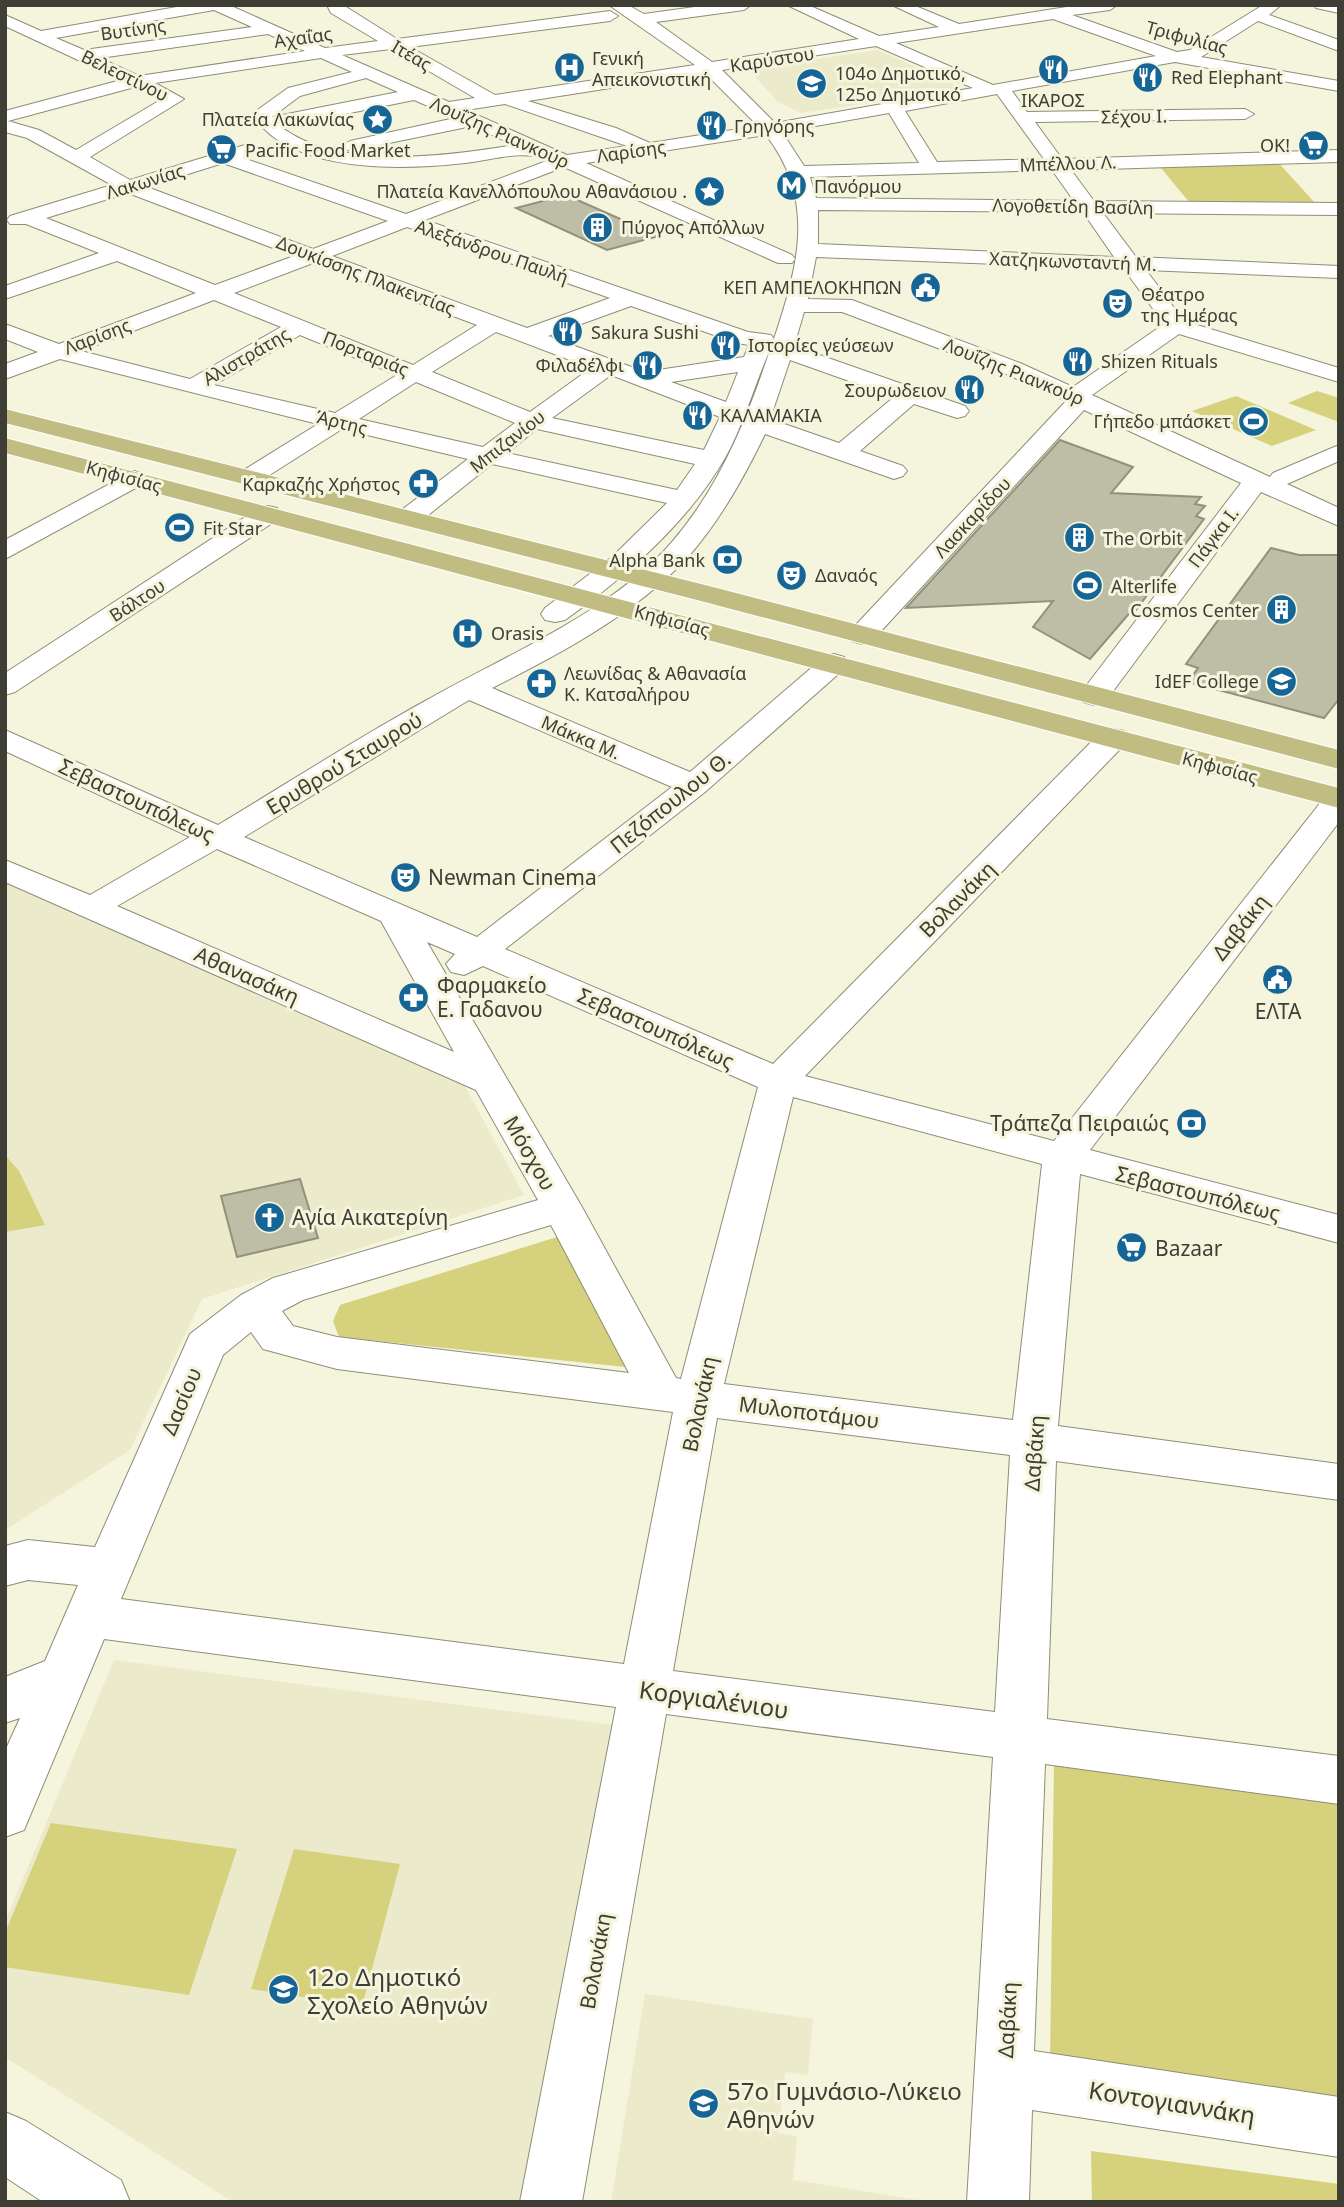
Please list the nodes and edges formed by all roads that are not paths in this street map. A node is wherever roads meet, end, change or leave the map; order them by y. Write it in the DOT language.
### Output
graph roads {
  1 [pos="216,5"];
  2 [pos="335,5"];
  3 [pos="589,5"];
  4 [pos="744,5"];
  5 [pos="794,5"];
  6 [pos="899,5"];
  7 [pos="1030,5"];
  8 [pos="1110,5"];
  9 [pos="1273,5"];
  10 [pos="1321,5"];
  11 [pos="1339,8"];
  12 [pos="613,11"];
  13 [pos="505,12"];
  14 [pos="1055,14"];
  15 [pos="671,15"];
  16 [pos="1258,16"];
  17 [pos="643,19"];
  18 [pos="5,20"];
  19 [pos="532,25"];
  20 [pos="693,27"];
  21 [pos="269,29"];
  22 [pos="960,30"];
  23 [pos="39,36"];
  24 [pos="559,37"];
  25 [pos="16,41"];
  26 [pos="880,42"];
  27 [pos="393,44"];
  28 [pos="726,44"];
  29 [pos="1339,46"];
  30 [pos="323,53"];
  31 [pos="85,55"];
  32 [pos="1177,58"];
  33 [pos="760,62"];
  34 [pos="1210,65"];
  35 [pos="713,69"];
  36 [pos="693,72"];
  37 [pos="367,73"];
  38 [pos="138,81"];
  39 [pos="1339,86"];
  40 [pos="996,89"];
  41 [pos="415,94"];
  42 [pos="718,99"];
  43 [pos="500,100"];
  44 [pos="894,107"];
  45 [pos="447,108"];
  46 [pos="1245,114"];
  47 [pos="5,117"];
  48 [pos="1022,117"];
  49 [pos="473,120"];
  50 [pos="5,126"];
  51 [pos="275,131"];
  52 [pos="752,132"];
  53 [pos="533,147"];
  54 [pos="647,148"];
  55 [pos="321,152"];
  56 [pos="1339,156"];
  57 [pos="223,157"];
  58 [pos="1283,157"];
  59 [pos="74,159"];
  60 [pos="564,161"];
  61 [pos="1056,163"];
  62 [pos="931,167"];
  63 [pos="797,172"];
  64 [pos="1299,174"];
  65 [pos="128,186"];
  66 [pos="1315,192"];
  67 [pos="808,204"];
  68 [pos="1087,206"];
  69 [pos="1336,213"];
  70 [pos="404,220"];
  71 [pos="11,222"];
  72 [pos="712,227"];
  73 [pos="116,254"];
  74 [pos="313,254"];
  75 [pos="799,258"];
  76 [pos="1129,263"];
  77 [pos="1339,272"];
  78 [pos="214,292"];
  79 [pos="5,293"];
  80 [pos="629,299"];
  81 [pos="795,306"];
  82 [pos="495,323"];
  83 [pos="299,326"];
  84 [pos="1176,326"];
  85 [pos="5,331"];
  86 [pos="530,335"];
  87 [pos="772,344"];
  88 [pos="55,352"];
  89 [pos="752,363"];
  90 [pos="609,366"];
  91 [pos="5,372"];
  92 [pos="416,373"];
  93 [pos="1339,375"];
  94 [pos="642,380"];
  95 [pos="194,387"];
  96 [pos="1082,394"];
  97 [pos="910,395"];
  98 [pos="957,411"];
  99 [pos="732,413"];
  100 [pos="5,416"];
  101 [pos="338,421"];
  102 [pos="532,421"];
  103 [pos="760,424"];
  104 [pos="5,445"];
  105 [pos="1339,452"];
  106 [pos="842,453"];
  107 [pos="486,457"];
  108 [pos="713,457"];
  109 [pos="894,471"];
  110 [pos="248,478"];
  111 [pos="1269,478"];
  112 [pos="134,479"];
  113 [pos="683,499"];
  114 [pos="1339,504"];
  115 [pos="268,514"];
  116 [pos="1339,518"];
  117 [pos="408,519"];
  118 [pos="5,551"];
  119 [pos="614,571"];
  120 [pos="647,579"];
  121 [pos="581,596"];
  122 [pos="614,605"];
  123 [pos="862,635"];
  124 [pos="834,663"];
  125 [pos="5,686"];
  126 [pos="468,689"];
  127 [pos="1094,696"];
  128 [pos="1113,738"];
  129 [pos="5,739"];
  130 [pos="1339,760"];
  131 [pos="694,785"];
  132 [pos="1339,799"];
  133 [pos="219,838"];
  134 [pos="5,870"];
  135 [pos="95,909"];
  136 [pos="394,914"];
  137 [pos="480,951"];
  138 [pos="435,986"];
  139 [pos="488,1080"];
  140 [pos="778,1081"];
  141 [pos="1062,1158"];
  142 [pos="562,1207"];
  143 [pos="1339,1229"];
  144 [pos="256,1306"];
  145 [pos="680,1396"];
  146 [pos="1034,1440"];
  147 [pos="1339,1482"];
  148 [pos="5,1566"];
  149 [pos="110,1568"];
  150 [pos="89,1616"];
  151 [pos="63,1676"];
  152 [pos="645,1690"];
  153 [pos="5,1701"];
  154 [pos="1020,1739"];
  155 [pos="1339,1780"];
  156 [pos="5,1813"];
  157 [pos="1004,2076"];
  158 [pos="1339,2127"];
  159 [pos="5,2142"];
  160 [pos="99,2202"];
  161 [pos="551,2202"];
  162 [pos="998,2202"];
  1 -- 21 [label="street, Λουΐζης Ριανκούρ"];
  1 -- 23 [label="street"];
  2 -- 27 [label="street, Ιτέας"];
  3 -- 12 [label="street"];
  4 -- 15 [label="street"];
  5 -- 26 [label="street"];
  6 -- 22 [label="street"];
  7 -- 14 [label="street, Τριφυλίας"];
  8 -- 14 [label="street, Καρύστου"];
  9 -- 16 [label="street, Λαρίσης"];
  10 -- 11 [label="street"];
  12 -- 17 [label="street"];
  12 -- 19 [label="street, Αχαΐας"];
  12 -- 36 [label="street"];
  13 -- 19 [label="street"];
  14 -- 22 [label="street, Καρύστου"];
  14 -- 32 [label="street, Τριφυλίας"];
  15 -- 17 [label="street"];
  15 -- 20 [label="street"];
  16 -- 29 [label="street"];
  16 -- 32 [label="street, Λαρίσης"];
  17 -- 35 [label="street"];
  18 -- 23 [label="street, Βελεστίνου"];
  19 -- 24 [label="street"];
  19 -- 27 [label="street, Αχαΐας"];
  21 -- 30 [label="street, Λουΐζης Ριανκούρ"];
  21 -- 31 [label="street, Βυτίνης"];
  22 -- 26 [label="street, Καρύστου"];
  23 -- 25 [label="street"];
  23 -- 31 [label="street, Βελεστίνου"];
  26 -- 33 [label="street, Καρύστου"];
  26 -- 40 [label="street"];
  27 -- 30 [label="street, Αχαΐας"];
  27 -- 43 [label="street, Ιτέας"];
  28 -- 33 [label="street"];
  30 -- 37 [label="street, Λουΐζης Ριανκούρ"];
  30 -- 38 [label="street, Αχαΐας"];
  31 -- 38 [label="street, Βελεστίνου"];
  32 -- 34 [label="street, Τριφυλίας"];
  32 -- 40 [label="street, Λαρίσης"];
  33 -- 35 [label="street, Καρύστου"];
  34 -- 39 [label="street, Τριφυλίας"];
  34 -- 46 [label="street"];
  35 -- 36 [label="street, Καρύστου"];
  35 -- 52 [label="street"];
  36 -- 42 [label="street"];
  36 -- 43 [label="street, Καρύστου"];
  37 -- 41 [label="street, Λουΐζης Ριανκούρ"];
  37 -- 51 [label="street"];
  38 -- 47 [label="street, Αχαΐας"];
  38 -- 59 [label="street, Βελεστίνου"];
  40 -- 44 [label="street, Λαρίσης"];
  40 -- 48 [label="street"];
  41 -- 45 [label="street, Λουΐζης Ριανκούρ"];
  41 -- 51 [label="street"];
  43 -- 45 [label="street, Καρύστου"];
  43 -- 54 [label="street, Ιτέας"];
  44 -- 52 [label="street, Λαρίσης"];
  44 -- 62 [label="street"];
  45 -- 49 [label="street, Λουΐζης Ριανκούρ"];
  46 -- 48 [label="street, Σέχου Ι."];
  46 -- 58 [label="street"];
  48 -- 61 [label="street"];
  49 -- 53 [label="street, Λουΐζης Ριανκούρ"];
  49 -- 55 [label="street"];
  50 -- 59 [label="street, Δουκίσσης Πλακεντίας"];
  51 -- 55 [label="street"];
  51 -- 57 [label="street, Λακωνίας"];
  52 -- 54 [label="street, Λαρίσης"];
  52 -- 63 [label="street"];
  53 -- 55 [label="street"];
  53 -- 60 [label="street, Λουΐζης Ριανκούρ"];
  54 -- 60 [label="street, Λαρίσης"];
  56 -- 58 [label="street, Μπέλλου Λ."];
  57 -- 65 [label="street, Λακωνίας"];
  57 -- 70 [label="street, Αλεξάνδρου Παυλή"];
  58 -- 61 [label="street, Μπέλλου Λ."];
  58 -- 64 [label="street"];
  59 -- 65 [label="street, Δουκίσσης Πλακεντίας"];
  60 -- 70 [label="street, Λαρίσης"];
  60 -- 72 [label="street, Λουΐζης Ριανκούρ"];
  61 -- 62 [label="street, Μπέλλου Λ."];
  61 -- 68 [label="street"];
  62 -- 63 [label="street, Μπέλλου Λ."];
  63 -- 67 [label="street"];
  65 -- 71 [label="street, Λακωνίας"];
  65 -- 74 [label="street, Δουκίσσης Πλακεντίας"];
  66 -- 69 [label="street"];
  67 -- 68 [label="street, Λογοθετίδη Βασίλη"];
  67 -- 75 [label="street"];
  68 -- 69 [label="street, Λογοθετίδη Βασίλη"];
  68 -- 76 [label="street"];
  70 -- 74 [label="street, Λαρίσης"];
  70 -- 80 [label="street, Αλεξάνδρου Παυλή"];
  71 -- 73 [label="street, Πορταριάς"];
  72 -- 75 [label="street, Λουΐζης Ριανκούρ"];
  72 -- 75 [label="street"];
  73 -- 78 [label="street, Πορταριάς"];
  73 -- 79 [label="street"];
  74 -- 78 [label="street, Λαρίσης"];
  74 -- 82 [label="street, Δουκίσσης Πλακεντίας"];
  75 -- 76 [label="street, Χατζηκωνσταντή Μ."];
  75 -- 81 [label="street"];
  75 -- 87 [label="street"];
  75 -- 96 [label="street, Λουΐζης Ριανκούρ"];
  76 -- 77 [label="street, Χατζηκωνσταντή Μ."];
  76 -- 84 [label="street"];
  78 -- 83 [label="street, Πορταριάς"];
  78 -- 88 [label="street, Λαρίσης"];
  80 -- 86 [label="street"];
  80 -- 87 [label="street, Αλεξάνδρου Παυλή"];
  81 -- 87 [label="street"];
  81 -- 96 [label="street, Λουΐζης Ριανκούρ"];
  82 -- 86 [label="street, Δουκίσσης Πλακεντίας"];
  82 -- 92 [label="street"];
  83 -- 92 [label="street, Πορταριάς"];
  83 -- 95 [label="street, Αλιστράτης"];
  84 -- 93 [label="street"];
  84 -- 96 [label="street, Λασκαρίδου"];
  85 -- 88 [label="street, Άρτης"];
  86 -- 90 [label="street, Δουκίσσης Πλακεντίας"];
  87 -- 89 [label="street"];
  87 -- 97 [label="street, Αλεξάνδρου Παυλή"];
  87 -- 103 [label="street"];
  88 -- 91 [label="street, Λαρίσης"];
  88 -- 95 [label="street, Άρτης"];
  89 -- 94 [label="street"];
  89 -- 99 [label="street"];
  90 -- 94 [label="street, Δουκίσσης Πλακεντίας"];
  90 -- 102 [label="street, Μπιζανίου"];
  92 -- 101 [label="street"];
  92 -- 102 [label="street, Πορταριάς"];
  94 -- 99 [label="street, Δουκίσσης Πλακεντίας"];
  95 -- 101 [label="street, Άρτης"];
  96 -- 111 [label="street, Λουΐζης Ριανκούρ"];
  96 -- 123 [label="street, Λασκαρίδου"];
  97 -- 98 [label="street, Αλεξάνδρου Παυλή"];
  97 -- 106 [label="street"];
  99 -- 108 [label="street"];
  100 -- 110 [label="main road, Κηφισίας"];
  101 -- 107 [label="street, Άρτης"];
  101 -- 110 [label="street"];
  102 -- 107 [label="street, Μπιζανίου"];
  102 -- 108 [label="street, Πορταριάς"];
  103 -- 106 [label="street"];
  103 -- 120 [label="street"];
  104 -- 112 [label="main road, Κηφισίας"];
  105 -- 111 [label="street, Πάγκα Ι."];
  106 -- 109 [label="street"];
  107 -- 113 [label="street, Άρτης"];
  107 -- 117 [label="street, Μπιζανίου"];
  108 -- 113 [label="street"];
  110 -- 117 [label="main road, Κηφισίας"];
  111 -- 114 [label="street, Λουΐζης Ριανκούρ"];
  111 -- 116 [label="street, Λουΐζης Ριανκούρ"];
  111 -- 127 [label="street, Πάγκα Ι."];
  112 -- 115 [label="main road, Κηφισίας"];
  112 -- 118 [label="street"];
  113 -- 119 [label="street"];
  115 -- 121 [label="main road, Κηφισίας"];
  115 -- 125 [label="street, Βάλτου"];
  117 -- 119 [label="main road, Κηφισίας"];
  119 -- 120 [label="main road, Κηφισίας"];
  119 -- 121 [label="street"];
  120 -- 122 [label="street"];
  120 -- 123 [label="main road, Κηφισίας"];
  121 -- 122 [label="main road, Κηφισίας"];
  121 -- 126 [label="street, Ερυθρού Σταυρού"];
  122 -- 124 [label="main road, Κηφισίας"];
  122 -- 126 [label="street, Ερυθρού Σταυρού"];
  123 -- 127 [label="main road, Κηφισίας"];
  124 -- 128 [label="main road, Κηφισίας"];
  124 -- 131 [label="street, Πεζόπουλου Θ."];
  126 -- 131 [label="street, Μάκκα Μ."];
  126 -- 133 [label="street, Ερυθρού Σταυρού"];
  127 -- 130 [label="main road, Κηφισίας"];
  128 -- 132 [label="main road, Κηφισίας"];
  128 -- 140 [label="street, Βολανάκη"];
  129 -- 133 [label="street, Σεβαστουπόλεως"];
  131 -- 137 [label="street, Πεζόπουλου Θ."];
  132 -- 141 [label="street, Δαβάκη"];
  133 -- 135 [label="street, Ερυθρού Σταυρού"];
  133 -- 136 [label="street, Σεβαστουπόλεως"];
  134 -- 135 [label="street, Αθανασάκη"];
  135 -- 139 [label="street, Αθανασάκη"];
  136 -- 137 [label="street, Σεβαστουπόλεως"];
  136 -- 138 [label="street, Μόσχου"];
  137 -- 138 [label="street, Πεζόπουλου Θ."];
  137 -- 140 [label="street, Σεβαστουπόλεως"];
  138 -- 139 [label="street, Μόσχου"];
  139 -- 142 [label="street, Μόσχου"];
  140 -- 141 [label="street, Σεβαστουπόλεως"];
  140 -- 145 [label="street, Βολανάκη"];
  141 -- 143 [label="street, Σεβαστουπόλεως"];
  141 -- 146 [label="street, Δαβάκη"];
  142 -- 144 [label="street, Δασίου"];
  142 -- 145 [label="street, Μόσχου"];
  144 -- 145 [label="street, Μυλοποτάμου"];
  144 -- 149 [label="street, Δασίου"];
  145 -- 146 [label="street, Μυλοποτάμου"];
  145 -- 152 [label="street, Βολανάκη"];
  146 -- 147 [label="street, Μυλοποτάμου"];
  146 -- 154 [label="street, Δαβάκη"];
  148 -- 149 [label="street"];
  149 -- 150 [label="street, Δασίου"];
  150 -- 151 [label="street, Δασίου"];
  150 -- 152 [label="street, Κοργιαλένιου"];
  151 -- 153 [label="street"];
  151 -- 156 [label="street, Δασίου"];
  152 -- 154 [label="street, Κοργιαλένιου"];
  152 -- 161 [label="street, Βολανάκη"];
  154 -- 155 [label="street, Κοργιαλένιου"];
  154 -- 157 [label="street, Δαβάκη"];
  157 -- 158 [label="street, Κοντογιαννάκη"];
  157 -- 162 [label="street, Δαβάκη"];
  159 -- 160 [label="street"];
}
